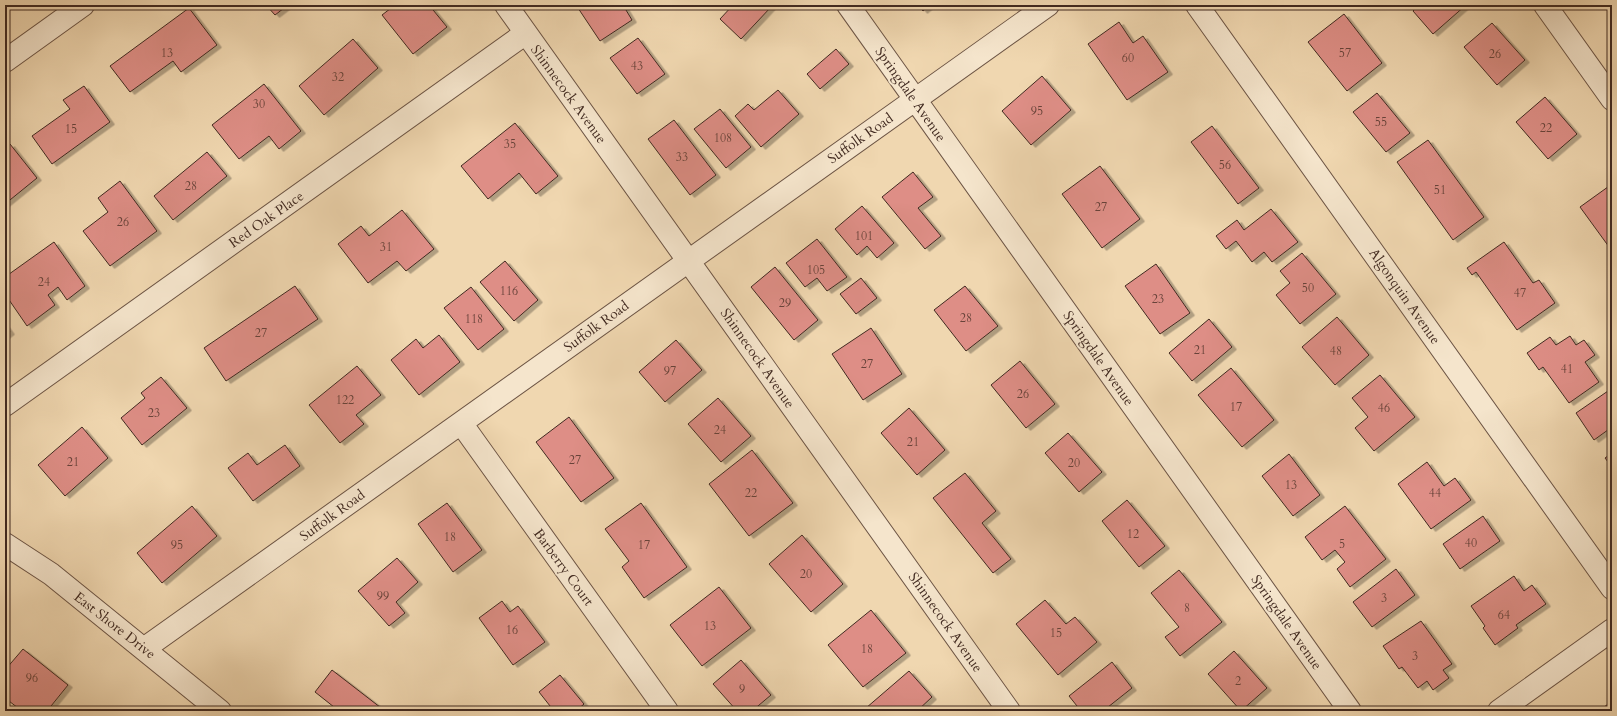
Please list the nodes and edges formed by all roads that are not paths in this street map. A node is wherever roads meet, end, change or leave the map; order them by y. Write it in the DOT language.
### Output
graph roads {
  1 [pos="83,5"];
  2 [pos="506,5"];
  3 [pos="848,5"];
  4 [pos="1048,5"];
  5 [pos="1197,5"];
  6 [pos="1545,5"];
  7 [pos="526,34"];
  8 [pos="5,61"];
  9 [pos="915,99"];
  10 [pos="1612,99"];
  11 [pos="688,260"];
  12 [pos="5,405"];
  13 [pos="461,423"];
  14 [pos="5,544"];
  15 [pos="1612,588"];
  16 [pos="1612,630"];
  17 [pos="145,648"];
  18 [pos="220,711"];
  19 [pos="667,711"];
  20 [pos="1009,711"];
  21 [pos="1350,711"];
  22 [pos="1499,711"];
  1 -- 8 [label="street"];
  2 -- 7 [label="street, Shinnecock Avenue"];
  3 -- 9 [label="street, Springdale Avenue"];
  4 -- 9 [label="street, Suffolk Road"];
  5 -- 15 [label="street, Algonquin Avenue"];
  6 -- 10 [label="street"];
  7 -- 11 [label="street, Shinnecock Avenue"];
  7 -- 12 [label="street, Red Oak Place"];
  9 -- 11 [label="street, Suffolk Road"];
  9 -- 21 [label="street, Springdale Avenue"];
  11 -- 13 [label="street, Suffolk Road"];
  11 -- 20 [label="street, Shinnecock Avenue"];
  13 -- 17 [label="street, Suffolk Road"];
  13 -- 19 [label="street, Barberry Court"];
  14 -- 17 [label="street, East Shore Drive"];
  16 -- 22 [label="street"];
  17 -- 18 [label="street, East Shore Drive"];
}
